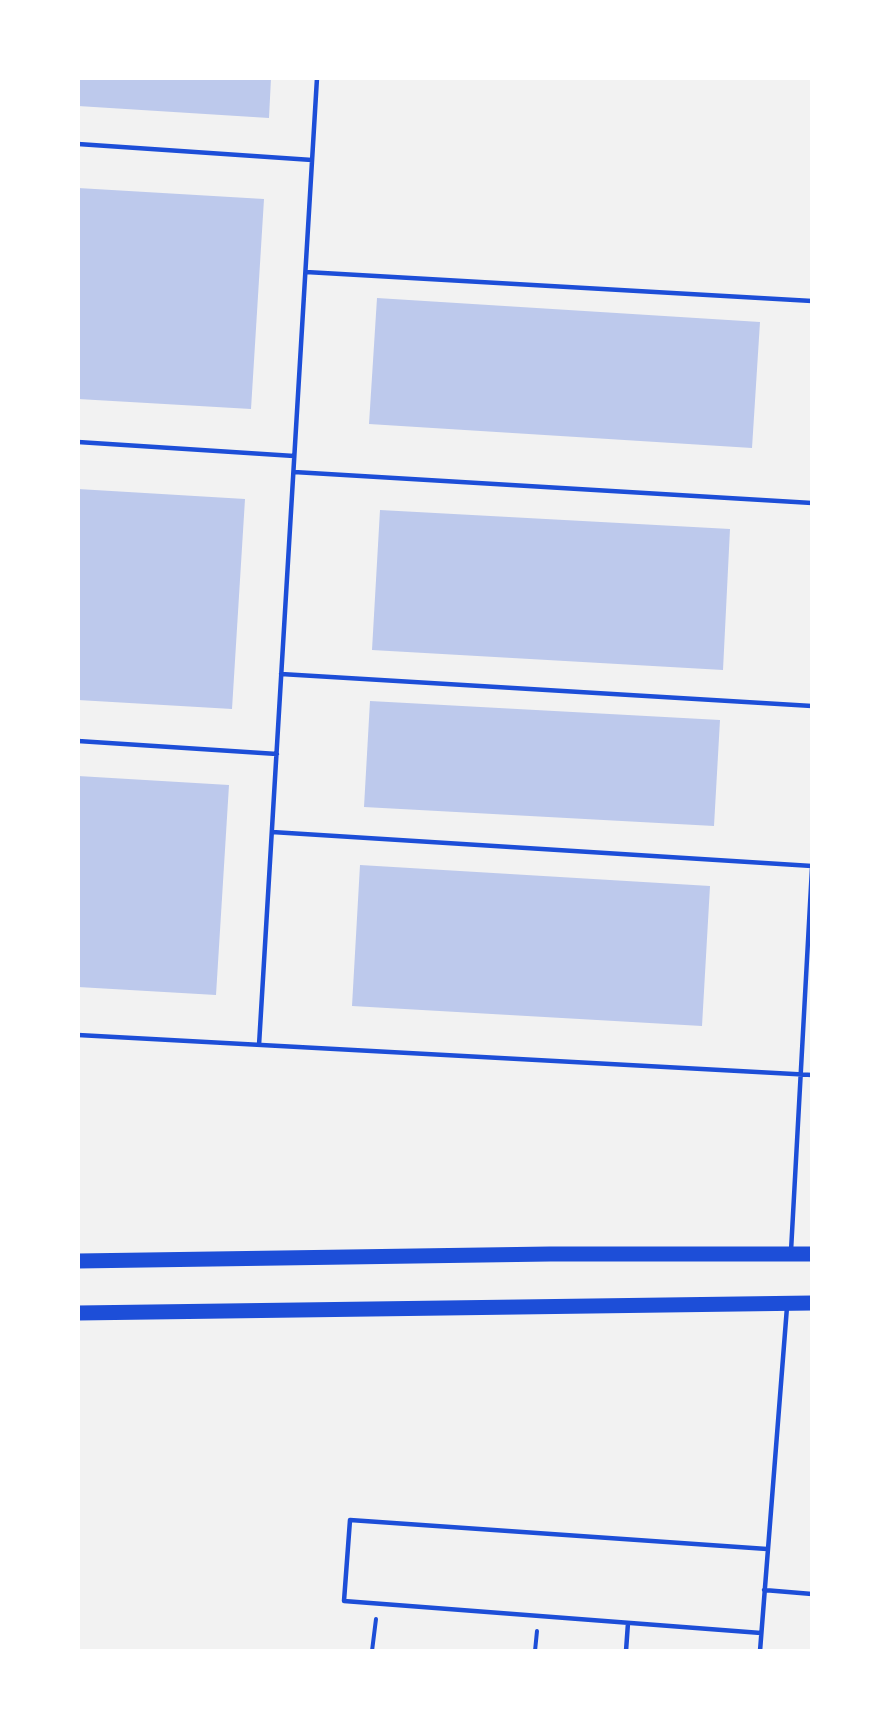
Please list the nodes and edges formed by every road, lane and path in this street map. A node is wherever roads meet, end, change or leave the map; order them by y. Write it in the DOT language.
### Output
graph roads {
  1 [pos="317,78"];
  2 [pos="78,144"];
  3 [pos="312,160"];
  4 [pos="306,272"];
  5 [pos="812,302"];
  6 [pos="78,442"];
  7 [pos="294,456"];
  8 [pos="294,472"];
  9 [pos="812,503"];
  10 [pos="281,674"];
  11 [pos="812,706"];
  12 [pos="78,741"];
  13 [pos="277,754"];
  14 [pos="272,832"];
  15 [pos="812,867"];
  16 [pos="78,1035"];
  17 [pos="259,1045"];
  18 [pos="799,1074"];
  19 [pos="812,1075"];
  20 [pos="790,1254"];
  21 [pos="812,1254"];
  22 [pos="78,1261"];
  23 [pos="788,1303"];
  24 [pos="812,1303"];
  25 [pos="78,1313"];
  26 [pos="767,1550"];
  27 [pos="764,1590"];
  28 [pos="812,1594"];
  29 [pos="378,1603"];
  30 [pos="628,1623"];
  31 [pos="761,1633"];
  32 [pos="372,1651"];
  33 [pos="626,1651"];
  34 [pos="760,1651"];
  1 -- 3 [label="lane"];
  2 -- 3 [label="lane"];
  3 -- 4 [label="lane"];
  4 -- 5 [label="lane"];
  4 -- 7 [label="lane"];
  6 -- 7 [label="lane"];
  7 -- 8 [label="lane"];
  8 -- 9 [label="lane"];
  8 -- 10 [label="lane"];
  10 -- 11 [label="lane"];
  10 -- 13 [label="lane"];
  12 -- 13 [label="lane"];
  13 -- 14 [label="lane"];
  14 -- 15 [label="lane"];
  14 -- 17 [label="lane"];
  15 -- 18 [label="lane"];
  16 -- 17 [label="lane"];
  17 -- 18 [label="lane"];
  18 -- 19 [label="lane"];
  18 -- 20 [label="lane"];
  20 -- 21 [label="main road"];
  20 -- 22 [label="main road"];
  23 -- 24 [label="main road"];
  23 -- 25 [label="main road"];
  23 -- 26 [label="lane"];
  26 -- 27 [label="lane"];
  26 -- 29 [label="lane"];
  27 -- 28 [label="lane"];
  27 -- 31 [label="lane"];
  29 -- 30 [label="lane"];
  29 -- 32 [label="path"];
  30 -- 31 [label="lane"];
  30 -- 33 [label="lane"];
  31 -- 34 [label="lane"];
}
